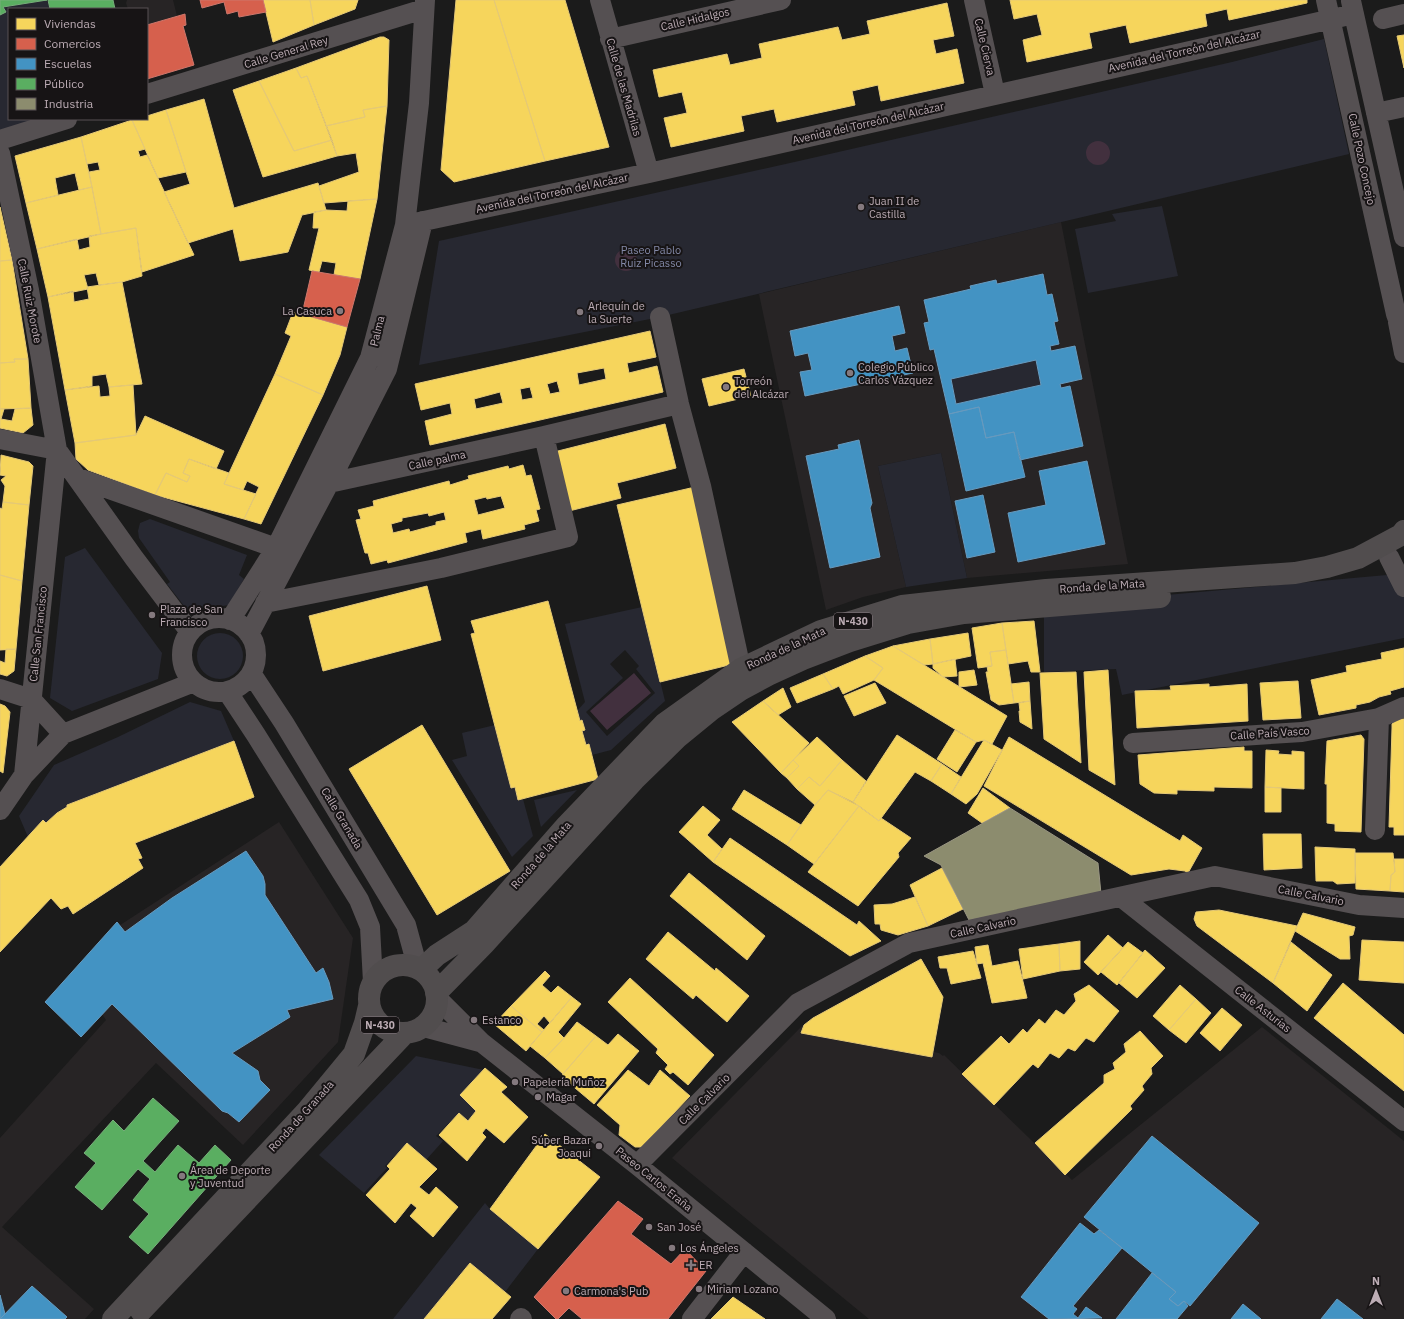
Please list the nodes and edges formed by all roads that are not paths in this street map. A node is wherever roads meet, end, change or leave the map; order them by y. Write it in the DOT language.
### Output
graph roads {
  1 [pos="600,0"];
  2 [pos="781,0"];
  3 [pos="974,0"];
  4 [pos="425,5"];
  5 [pos="1352,7"];
  6 [pos="1328,9"];
  7 [pos="1404,14"];
  8 [pos="1383,19"];
  9 [pos="610,39"];
  10 [pos="148,94"];
  11 [pos="995,94"];
  12 [pos="1404,107"];
  13 [pos="1376,113"];
  14 [pos="64,120"];
  15 [pos="0,140"];
  16 [pos="0,153"];
  17 [pos="649,173"];
  18 [pos="414,223"];
  19 [pos="1404,238"];
  20 [pos="660,317"];
  21 [pos="1400,327"];
  22 [pos="1404,353"];
  23 [pos="679,404"];
  24 [pos="544,436"];
  25 [pos="0,439"];
  26 [pos="57,450"];
  27 [pos="78,478"];
  28 [pos="329,483"];
  29 [pos="1404,531"];
  30 [pos="276,548"];
  31 [pos="1397,553"];
  32 [pos="1404,587"];
  33 [pos="265,603"];
  34 [pos="230,620"];
  35 [pos="190,632"];
  36 [pos="249,634"];
  37 [pos="741,669"];
  38 [pos="251,673"];
  39 [pos="194,682"];
  40 [pos="0,689"];
  41 [pos="227,691"];
  42 [pos="31,699"];
  43 [pos="1404,707"];
  44 [pos="1379,718"];
  45 [pos="63,734"];
  46 [pos="1133,742"];
  47 [pos="24,775"];
  48 [pos="0,810"];
  49 [pos="1375,830"];
  50 [pos="1121,897"];
  51 [pos="1404,908"];
  52 [pos="419,969"];
  53 [pos="373,982"];
  54 [pos="437,996"];
  55 [pos="369,1006"];
  56 [pos="414,1030"];
  57 [pos="481,1042"];
  58 [pos="1404,1121"];
  59 [pos="637,1165"];
  60 [pos="744,1252"];
  61 [pos="113,1319"];
  62 [pos="134,1319"];
  63 [pos="692,1319"];
  64 [pos="826,1319"];
  1 -- 9 [label="street, Calle de las Madrilas"];
  2 -- 9 [label="street, Calle Hidalgos"];
  3 -- 11 [label="street, Calle Cierva"];
  4 -- 10 [label="street, Calle General Rey"];
  4 -- 18 [label="street, Palma"];
  5 -- 6 [label="street, Avenida del Torreón del Alcázar"];
  5 -- 13 [label="street"];
  6 -- 11 [label="street, Avenida del Torreón del Alcázar"];
  6 -- 21 [label="street, Calle Pozo Concejo"];
  7 -- 8 [label="street"];
  9 -- 17 [label="street, Calle de las Madrilas"];
  11 -- 17 [label="street, Avenida del Torreón del Alcázar"];
  12 -- 13 [label="street"];
  13 -- 19 [label="street"];
  14 -- 15 [label="street"];
  16 -- 26 [label="street, Calle Ruiz Morote"];
  17 -- 18 [label="street, Avenida del Torreón del Alcázar"];
  18 -- 28 [label="street, Palma"];
  18 -- 30 [label="street, Palma"];
  20 -- 23 [label="street"];
  21 -- 22 [label="street, Calle Pozo Concejo"];
  23 -- 24 [label="street, Calle palma"];
  23 -- 37 [label="street"];
  24 -- 28 [label="street, Calle palma"];
  24 -- 33 [label="street"];
  25 -- 26 [label="street"];
  26 -- 27 [label="street"];
  26 -- 42 [label="street, Calle San Francisco"];
  27 -- 30 [label="street"];
  27 -- 35 [label="street"];
  28 -- 33 [label="street, Palma"];
  29 -- 37 [label="highway, Ronda de la Mata / N-430"];
  30 -- 34 [label="street, Palma"];
  31 -- 32 [label="street"];
  31 -- 54 [label="highway, Ronda de la Mata / N-430"];
  33 -- 36 [label="street, Palma"];
  34 -- 35 [label="street"];
  34 -- 36 [label="street"];
  35 -- 39 [label="street"];
  36 -- 38 [label="street"];
  37 -- 52 [label="highway, Ronda de la Mata / N-430"];
  38 -- 41 [label="street"];
  38 -- 52 [label="street, Calle Granada"];
  39 -- 41 [label="street"];
  39 -- 45 [label="street"];
  40 -- 42 [label="street"];
  41 -- 53 [label="street"];
  42 -- 45 [label="street"];
  42 -- 47 [label="street, Calle San Francisco"];
  43 -- 44 [label="street, Calle País Vasco"];
  44 -- 46 [label="street, Calle País Vasco"];
  44 -- 49 [label="street"];
  45 -- 47 [label="street"];
  47 -- 48 [label="street, Calle San Francisco"];
  50 -- 51 [label="street, Calle Calvario"];
  50 -- 58 [label="street, Calle Asturias"];
  50 -- 59 [label="street, Calle Calvario"];
  52 -- 53 [label="highway"];
  52 -- 54 [label="highway"];
  53 -- 55 [label="highway, N-430"];
  54 -- 56 [label="highway, N-430"];
  54 -- 57 [label="street, Paseo Carlos Eraña"];
  55 -- 56 [label="highway, N-430"];
  55 -- 61 [label="highway, Ronda de Granada / N-430"];
  56 -- 57 [label="street, Paseo Carlos Eraña"];
  56 -- 62 [label="highway, Ronda de Granada / N-430"];
  57 -- 59 [label="street, Paseo Carlos Eraña"];
  59 -- 60 [label="street, Paseo Carlos Eraña"];
  60 -- 63 [label="street"];
  60 -- 64 [label="street, Paseo Carlos Eraña"];
}
